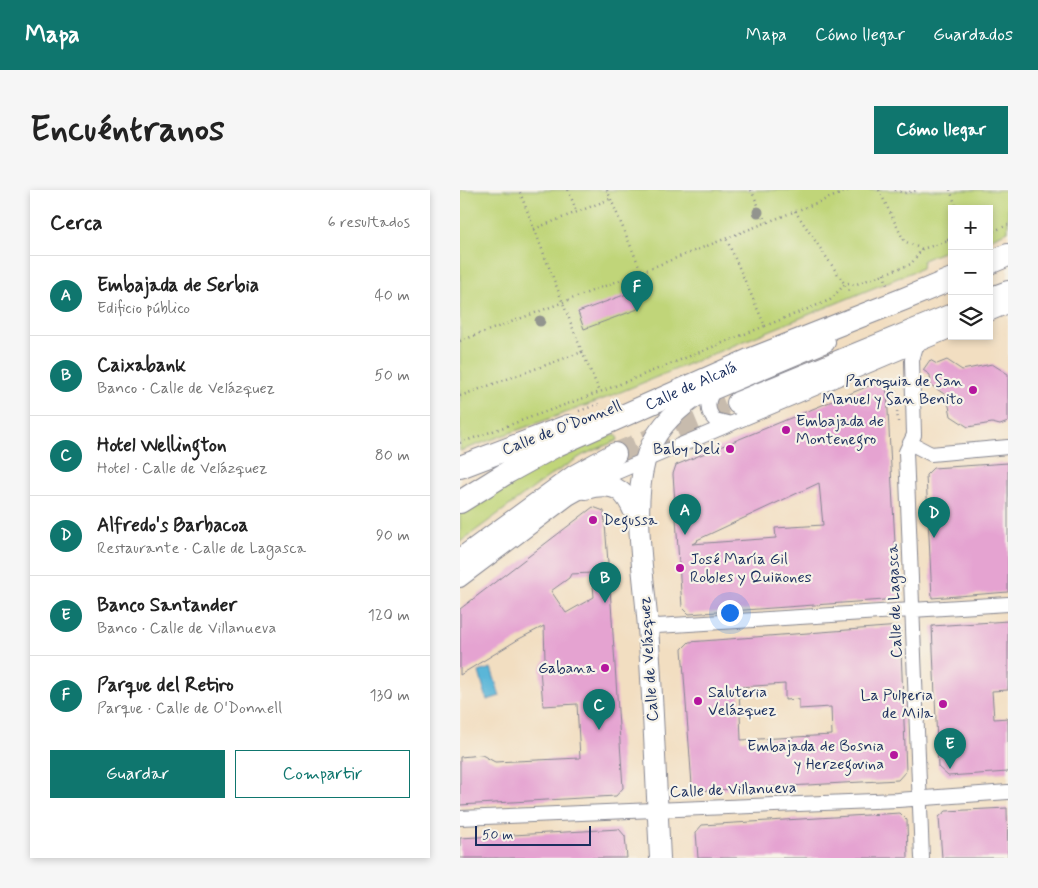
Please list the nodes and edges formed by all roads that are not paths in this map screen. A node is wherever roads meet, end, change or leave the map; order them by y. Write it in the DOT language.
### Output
graph roads {
  1 [pos="1008,255"];
  2 [pos="993,261"];
  3 [pos="948,281"];
  4 [pos="930,288"];
  5 [pos="1008,292"];
  6 [pos="993,298"];
  7 [pos="1008,306"];
  8 [pos="993,312"];
  9 [pos="948,316"];
  10 [pos="948,332"];
  11 [pos="916,346"];
  12 [pos="749,360"];
  13 [pos="717,386"];
  14 [pos="738,403"];
  15 [pos="731,424"];
  16 [pos="910,443"];
  17 [pos="557,445"];
  18 [pos="1008,448"];
  19 [pos="615,454"];
  20 [pos="645,460"];
  21 [pos="460,467"];
  22 [pos="460,483"];
  23 [pos="585,489"];
  24 [pos="460,502"];
  25 [pos="640,527"];
  26 [pos="460,560"];
  27 [pos="460,580"];
  28 [pos="1008,604"];
  29 [pos="913,610"];
  30 [pos="648,629"];
  31 [pos="1008,792"];
  32 [pos="920,799"];
  33 [pos="658,810"];
  34 [pos="460,818"];
  35 [pos="660,858"];
  36 [pos="922,858"];
  1 -- 2 [label="main road"];
  3 -- 4 [label="main road, Calle de Alcalá"];
  4 -- 12 [label="main road, Calle de Alcalá"];
  4 -- 13 [label="main road, Calle de Alcalá"];
  5 -- 6 [label="main road"];
  7 -- 8 [label="street"];
  9 -- 14 [label="main road"];
  10 -- 11 [label="street"];
  11 -- 15 [label="street"];
  11 -- 16 [label="street, Calle de Lagasca"];
  12 -- 17 [label="main road, Calle de Alcalá"];
  12 -- 21 [label="main road, Calle de O'Donnell"];
  13 -- 15 [label="street, Calle de Alcalá"];
  13 -- 20 [label="main road, Calle de Alcalá"];
  15 -- 20 [label="street"];
  16 -- 18 [label="street"];
  16 -- 29 [label="street, Calle de Lagasca"];
  17 -- 22 [label="main road"];
  17 -- 24 [label="main road, Calle de Alcalá"];
  19 -- 26 [label="main road"];
  20 -- 23 [label="street"];
  20 -- 25 [label="main road, Calle de Velázquez"];
  23 -- 25 [label="main road"];
  23 -- 27 [label="street"];
  25 -- 30 [label="main road, Calle de Velázquez"];
  28 -- 29 [label="street"];
  29 -- 30 [label="street"];
  29 -- 32 [label="street, Calle de Lagasca"];
  30 -- 33 [label="main road, Calle de Velázquez"];
  31 -- 32 [label="street, Calle de Villanueva"];
  32 -- 33 [label="street, Calle de Villanueva"];
  32 -- 36 [label="street, Calle de Lagasca"];
  33 -- 34 [label="street, Calle de Villanueva"];
  33 -- 35 [label="main road, Calle de Velázquez"];
}
